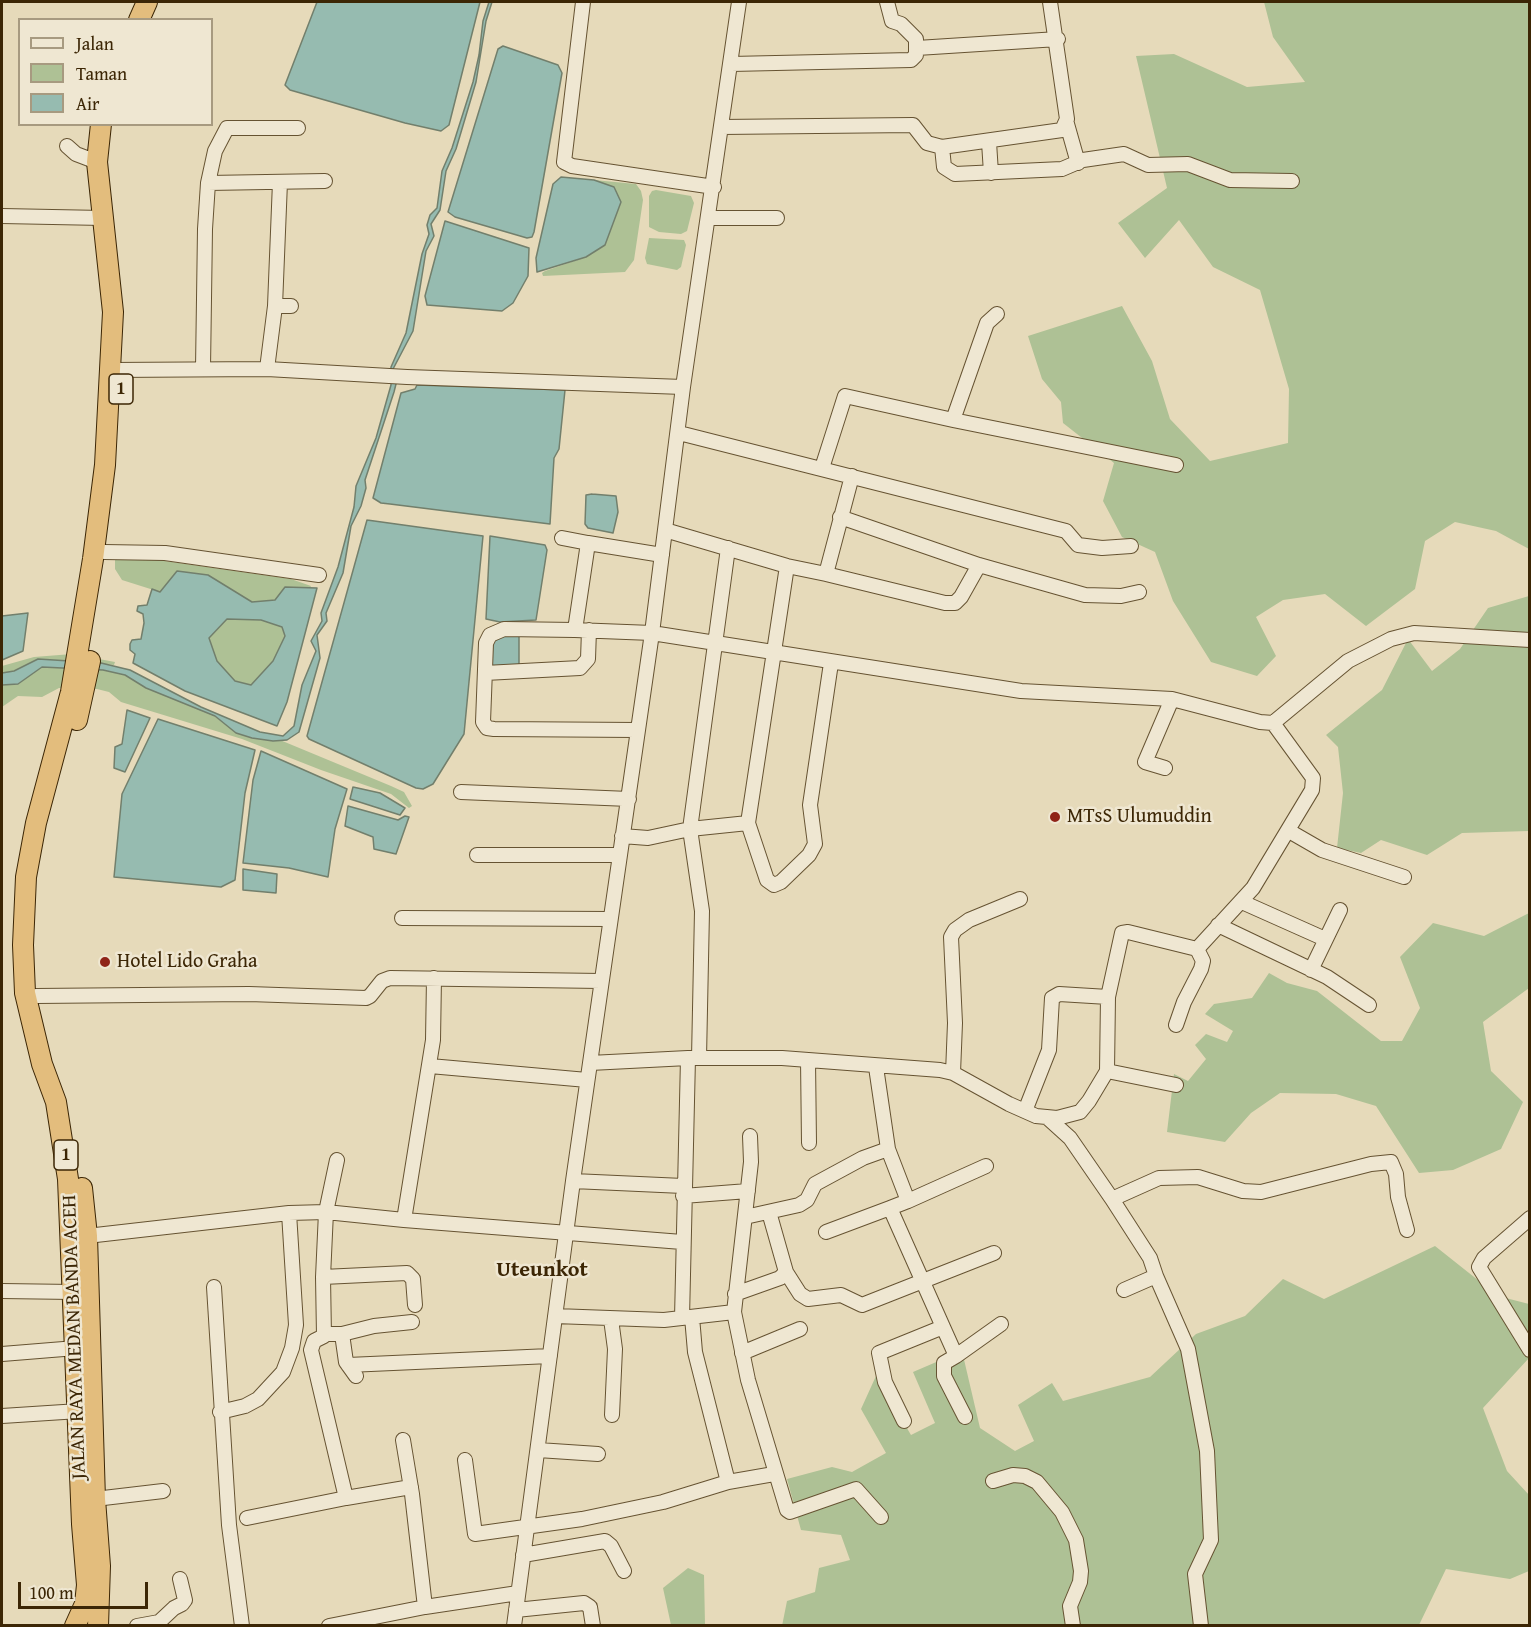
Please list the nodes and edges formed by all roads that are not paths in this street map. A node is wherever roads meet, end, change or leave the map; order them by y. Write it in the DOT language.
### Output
graph roads {
  1 [pos="147,2"];
  2 [pos="159,2"];
  3 [pos="583,2"];
  4 [pos="739,2"];
  5 [pos="887,2"];
  6 [pos="1050,2"];
  7 [pos="140,18"];
  8 [pos="152,18"];
  9 [pos="1058,39"];
  10 [pos="917,48"];
  11 [pos="731,64"];
  12 [pos="1066,124"];
  13 [pos="101,126"];
  14 [pos="113,126"];
  15 [pos="721,127"];
  16 [pos="298,128"];
  17 [pos="989,142"];
  18 [pos="67,146"];
  19 [pos="942,147"];
  20 [pos="97,162"];
  21 [pos="1078,163"];
  22 [pos="991,173"];
  23 [pos="325,181"];
  24 [pos="1292,181"];
  25 [pos="280,182"];
  26 [pos="208,183"];
  27 [pos="714,187"];
  28 [pos="2,216"];
  29 [pos="103,218"];
  30 [pos="709,218"];
  31 [pos="777,218"];
  32 [pos="275,306"];
  33 [pos="291,306"];
  34 [pos="997,314"];
  35 [pos="203,368"];
  36 [pos="267,369"];
  37 [pos="117,370"];
  38 [pos="683,387"];
  39 [pos="953,420"];
  40 [pos="679,433"];
  41 [pos="1176,465"];
  42 [pos="822,468"];
  43 [pos="852,476"];
  44 [pos="840,517"];
  45 [pos="665,530"];
  46 [pos="562,538"];
  47 [pos="588,543"];
  48 [pos="1131,546"];
  49 [pos="728,548"];
  50 [pos="104,552"];
  51 [pos="662,555"];
  52 [pos="979,565"];
  53 [pos="787,566"];
  54 [pos="826,574"];
  55 [pos="319,575"];
  56 [pos="1139,591"];
  57 [pos="582,630"];
  58 [pos="652,633"];
  59 [pos="1530,640"];
  60 [pos="716,643"];
  61 [pos="85,652"];
  62 [pos="772,652"];
  63 [pos="831,663"];
  64 [pos="485,673"];
  65 [pos="1172,699"];
  66 [pos="1273,723"];
  67 [pos="637,730"];
  68 [pos="1165,768"];
  69 [pos="52,784"];
  70 [pos="461,792"];
  71 [pos="629,799"];
  72 [pos="748,823"];
  73 [pos="690,830"];
  74 [pos="1289,831"];
  75 [pos="622,836"];
  76 [pos="477,855"];
  77 [pos="620,855"];
  78 [pos="1404,877"];
  79 [pos="1020,899"];
  80 [pos="1242,902"];
  81 [pos="1340,910"];
  82 [pos="402,918"];
  83 [pos="609,919"];
  84 [pos="1218,925"];
  85 [pos="1325,939"];
  86 [pos="1197,950"];
  87 [pos="1311,970"];
  88 [pos="434,978"];
  89 [pos="601,981"];
  90 [pos="36,996"];
  91 [pos="1108,997"];
  92 [pos="1369,1005"];
  93 [pos="1176,1024"];
  94 [pos="694,1058"];
  95 [pos="808,1060"];
  96 [pos="590,1063"];
  97 [pos="430,1065"];
  98 [pos="876,1067"];
  99 [pos="1107,1071"];
  100 [pos="953,1073"];
  101 [pos="587,1080"];
  102 [pos="1176,1085"];
  103 [pos="1025,1111"];
  104 [pos="1049,1119"];
  105 [pos="750,1136"];
  106 [pos="809,1143"];
  107 [pos="888,1149"];
  108 [pos="337,1160"];
  109 [pos="986,1166"];
  110 [pos="573,1180"];
  111 [pos="683,1191"];
  112 [pos="748,1191"];
  113 [pos="1112,1199"];
  114 [pos="908,1201"];
  115 [pos="890,1208"];
  116 [pos="327,1212"];
  117 [pos="769,1212"];
  118 [pos="289,1213"];
  119 [pos="745,1217"];
  120 [pos="1530,1218"];
  121 [pos="404,1220"];
  122 [pos="1407,1230"];
  123 [pos="567,1232"];
  124 [pos="826,1232"];
  125 [pos="87,1236"];
  126 [pos="682,1242"];
  127 [pos="994,1253"];
  128 [pos="786,1272"];
  129 [pos="1156,1276"];
  130 [pos="323,1277"];
  131 [pos="923,1279"];
  132 [pos="214,1287"];
  133 [pos="1124,1290"];
  134 [pos="2,1291"];
  135 [pos="73,1292"];
  136 [pos="735,1294"];
  137 [pos="416,1305"];
  138 [pos="734,1312"];
  139 [pos="555,1316"];
  140 [pos="687,1317"];
  141 [pos="611,1319"];
  142 [pos="412,1322"];
  143 [pos="1000,1324"];
  144 [pos="943,1327"];
  145 [pos="800,1329"];
  146 [pos="324,1334"];
  147 [pos="342,1334"];
  148 [pos="76,1348"];
  149 [pos="1530,1350"];
  150 [pos="742,1353"];
  151 [pos="2,1354"];
  152 [pos="550,1356"];
  153 [pos="956,1356"];
  154 [pos="79,1411"];
  155 [pos="220,1412"];
  156 [pos="612,1415"];
  157 [pos="2,1416"];
  158 [pos="965,1417"];
  159 [pos="904,1421"];
  160 [pos="403,1440"];
  161 [pos="538,1450"];
  162 [pos="598,1454"];
  163 [pos="465,1460"];
  164 [pos="774,1474"];
  165 [pos="993,1481"];
  166 [pos="728,1482"];
  167 [pos="411,1487"];
  168 [pos="163,1491"];
  169 [pos="346,1498"];
  170 [pos="95,1499"];
  171 [pos="881,1517"];
  172 [pos="247,1518"];
  173 [pos="525,1527"];
  174 [pos="523,1555"];
  175 [pos="624,1571"];
  176 [pos="180,1579"];
  177 [pos="518,1593"];
  178 [pos="425,1607"];
  179 [pos="516,1610"];
  180 [pos="75,1626"];
  181 [pos="98,1626"];
  182 [pos="137,1626"];
  183 [pos="242,1626"];
  184 [pos="329,1626"];
  185 [pos="514,1626"];
  186 [pos="593,1626"];
  187 [pos="1073,1626"];
  188 [pos="1201,1626"];
  1 -- 7 [label="highway"];
  2 -- 8 [label="highway"];
  3 -- 27 [label="street"];
  4 -- 11 [label="street"];
  5 -- 10 [label="street"];
  6 -- 9 [label="street"];
  9 -- 10 [label="street"];
  9 -- 12 [label="street"];
  10 -- 11 [label="street"];
  11 -- 15 [label="street"];
  12 -- 17 [label="street"];
  12 -- 21 [label="street"];
  13 -- 20 [label="highway, JALAN RAYA MEDAN BANDA ACEH / 1"];
  14 -- 37 [label="highway, JALAN RAYA MEDAN BANDA ACEH / 1"];
  15 -- 19 [label="street"];
  15 -- 27 [label="street"];
  16 -- 26 [label="street"];
  17 -- 19 [label="street"];
  17 -- 22 [label="street"];
  18 -- 20 [label="street"];
  19 -- 22 [label="street"];
  20 -- 29 [label="highway, JALAN RAYA MEDAN BANDA ACEH / 1"];
  21 -- 22 [label="street"];
  21 -- 24 [label="street"];
  23 -- 25 [label="street"];
  25 -- 26 [label="street"];
  25 -- 32 [label="street"];
  26 -- 35 [label="street"];
  27 -- 30 [label="street"];
  28 -- 29 [label="street"];
  29 -- 37 [label="highway, JALAN RAYA MEDAN BANDA ACEH / 1"];
  30 -- 31 [label="street"];
  30 -- 38 [label="street"];
  32 -- 33 [label="street"];
  32 -- 36 [label="street"];
  34 -- 39 [label="street"];
  35 -- 36 [label="street"];
  35 -- 37 [label="street"];
  36 -- 38 [label="street"];
  37 -- 50 [label="highway, JALAN RAYA MEDAN BANDA ACEH / 1"];
  37 -- 61 [label="highway, JALAN RAYA MEDAN BANDA ACEH / 1"];
  38 -- 40 [label="street"];
  39 -- 41 [label="street"];
  39 -- 42 [label="street"];
  40 -- 42 [label="street"];
  40 -- 45 [label="street"];
  42 -- 43 [label="street"];
  43 -- 44 [label="street"];
  43 -- 48 [label="street"];
  44 -- 52 [label="street"];
  44 -- 54 [label="street"];
  45 -- 49 [label="street"];
  45 -- 51 [label="street"];
  46 -- 47 [label="street"];
  47 -- 51 [label="street"];
  47 -- 57 [label="street"];
  49 -- 53 [label="street"];
  49 -- 60 [label="street"];
  50 -- 55 [label="street"];
  50 -- 61 [label="highway, JALAN RAYA MEDAN BANDA ACEH / 1"];
  51 -- 58 [label="street"];
  52 -- 54 [label="street"];
  52 -- 56 [label="street"];
  53 -- 54 [label="street"];
  53 -- 62 [label="street"];
  57 -- 58 [label="street"];
  57 -- 64 [label="street"];
  57 -- 64 [label="street"];
  58 -- 60 [label="street"];
  58 -- 67 [label="street"];
  59 -- 66 [label="street"];
  60 -- 62 [label="street"];
  60 -- 73 [label="street"];
  61 -- 69 [label="highway, JALAN RAYA MEDAN BANDA ACEH / 1"];
  62 -- 63 [label="street"];
  62 -- 72 [label="street"];
  63 -- 65 [label="street"];
  63 -- 72 [label="street"];
  64 -- 67 [label="street"];
  65 -- 66 [label="street"];
  65 -- 68 [label="street"];
  66 -- 74 [label="street"];
  67 -- 71 [label="street"];
  69 -- 90 [label="highway, JALAN RAYA MEDAN BANDA ACEH / 1"];
  69 -- 135 [label="highway, JALAN RAYA MEDAN BANDA ACEH / 1"];
  70 -- 71 [label="street"];
  71 -- 75 [label="street"];
  72 -- 73 [label="street"];
  73 -- 75 [label="street"];
  73 -- 94 [label="street"];
  74 -- 78 [label="street"];
  74 -- 80 [label="street"];
  75 -- 77 [label="street"];
  76 -- 77 [label="street"];
  77 -- 83 [label="street"];
  79 -- 100 [label="street"];
  80 -- 84 [label="street"];
  80 -- 85 [label="street"];
  81 -- 85 [label="street"];
  82 -- 83 [label="street"];
  83 -- 89 [label="street"];
  84 -- 86 [label="street"];
  84 -- 87 [label="street"];
  85 -- 87 [label="street"];
  86 -- 91 [label="street"];
  86 -- 93 [label="street"];
  87 -- 92 [label="street"];
  88 -- 89 [label="street"];
  88 -- 90 [label="street"];
  88 -- 97 [label="street"];
  89 -- 96 [label="street"];
  90 -- 125 [label="highway, JALAN RAYA MEDAN BANDA ACEH / 1"];
  91 -- 99 [label="street"];
  91 -- 103 [label="street"];
  94 -- 95 [label="street"];
  94 -- 96 [label="street"];
  94 -- 111 [label="street"];
  95 -- 98 [label="street"];
  95 -- 106 [label="street"];
  96 -- 101 [label="street"];
  97 -- 101 [label="street"];
  97 -- 121 [label="street"];
  98 -- 100 [label="street"];
  98 -- 107 [label="street"];
  99 -- 102 [label="street"];
  99 -- 104 [label="street"];
  100 -- 103 [label="street"];
  101 -- 110 [label="street"];
  103 -- 104 [label="street"];
  104 -- 113 [label="street"];
  105 -- 112 [label="street"];
  107 -- 114 [label="street"];
  107 -- 117 [label="street"];
  108 -- 116 [label="street"];
  109 -- 114 [label="street"];
  110 -- 111 [label="street"];
  110 -- 123 [label="street"];
  111 -- 112 [label="street"];
  111 -- 126 [label="street"];
  112 -- 119 [label="street"];
  113 -- 122 [label="street"];
  113 -- 129 [label="street"];
  114 -- 115 [label="street"];
  115 -- 124 [label="street"];
  115 -- 131 [label="street"];
  116 -- 118 [label="street"];
  116 -- 121 [label="street"];
  116 -- 130 [label="street"];
  117 -- 119 [label="street"];
  117 -- 128 [label="street"];
  118 -- 125 [label="street"];
  118 -- 155 [label="street"];
  119 -- 136 [label="street"];
  120 -- 149 [label="street"];
  121 -- 123 [label="street"];
  123 -- 126 [label="street"];
  123 -- 139 [label="street"];
  125 -- 170 [label="highway, JALAN RAYA MEDAN BANDA ACEH / 1"];
  126 -- 140 [label="street"];
  127 -- 131 [label="street"];
  128 -- 131 [label="street"];
  128 -- 136 [label="street"];
  129 -- 133 [label="street"];
  129 -- 188 [label="street"];
  130 -- 137 [label="street"];
  130 -- 146 [label="street"];
  131 -- 144 [label="street"];
  132 -- 155 [label="street"];
  134 -- 135 [label="street"];
  135 -- 148 [label="highway, JALAN RAYA MEDAN BANDA ACEH / 1"];
  136 -- 138 [label="street"];
  138 -- 140 [label="street"];
  138 -- 150 [label="street"];
  139 -- 141 [label="street"];
  139 -- 152 [label="street"];
  140 -- 141 [label="street"];
  140 -- 166 [label="street"];
  141 -- 156 [label="street"];
  142 -- 147 [label="street"];
  143 -- 153 [label="street"];
  144 -- 153 [label="street"];
  144 -- 159 [label="street"];
  145 -- 150 [label="street"];
  146 -- 147 [label="street"];
  146 -- 169 [label="street"];
  147 -- 152 [label="street"];
  148 -- 151 [label="street"];
  148 -- 154 [label="highway, JALAN RAYA MEDAN BANDA ACEH / 1"];
  150 -- 164 [label="street"];
  152 -- 161 [label="street"];
  153 -- 158 [label="street"];
  154 -- 157 [label="street"];
  154 -- 180 [label="highway, JALAN RAYA MEDAN BANDA ACEH / 1"];
  155 -- 183 [label="street"];
  160 -- 167 [label="street"];
  161 -- 162 [label="street"];
  161 -- 173 [label="street"];
  163 -- 173 [label="street"];
  164 -- 166 [label="street"];
  164 -- 171 [label="street"];
  165 -- 187 [label="street"];
  166 -- 173 [label="street"];
  167 -- 169 [label="street"];
  167 -- 178 [label="street"];
  168 -- 170 [label="street"];
  169 -- 172 [label="street"];
  170 -- 181 [label="highway, JALAN RAYA MEDAN BANDA ACEH / 1"];
  173 -- 174 [label="street"];
  174 -- 175 [label="street"];
  174 -- 177 [label="street"];
  176 -- 182 [label="street"];
  177 -- 178 [label="street"];
  177 -- 179 [label="street"];
  178 -- 184 [label="street"];
  179 -- 185 [label="street"];
  179 -- 186 [label="street"];
}
